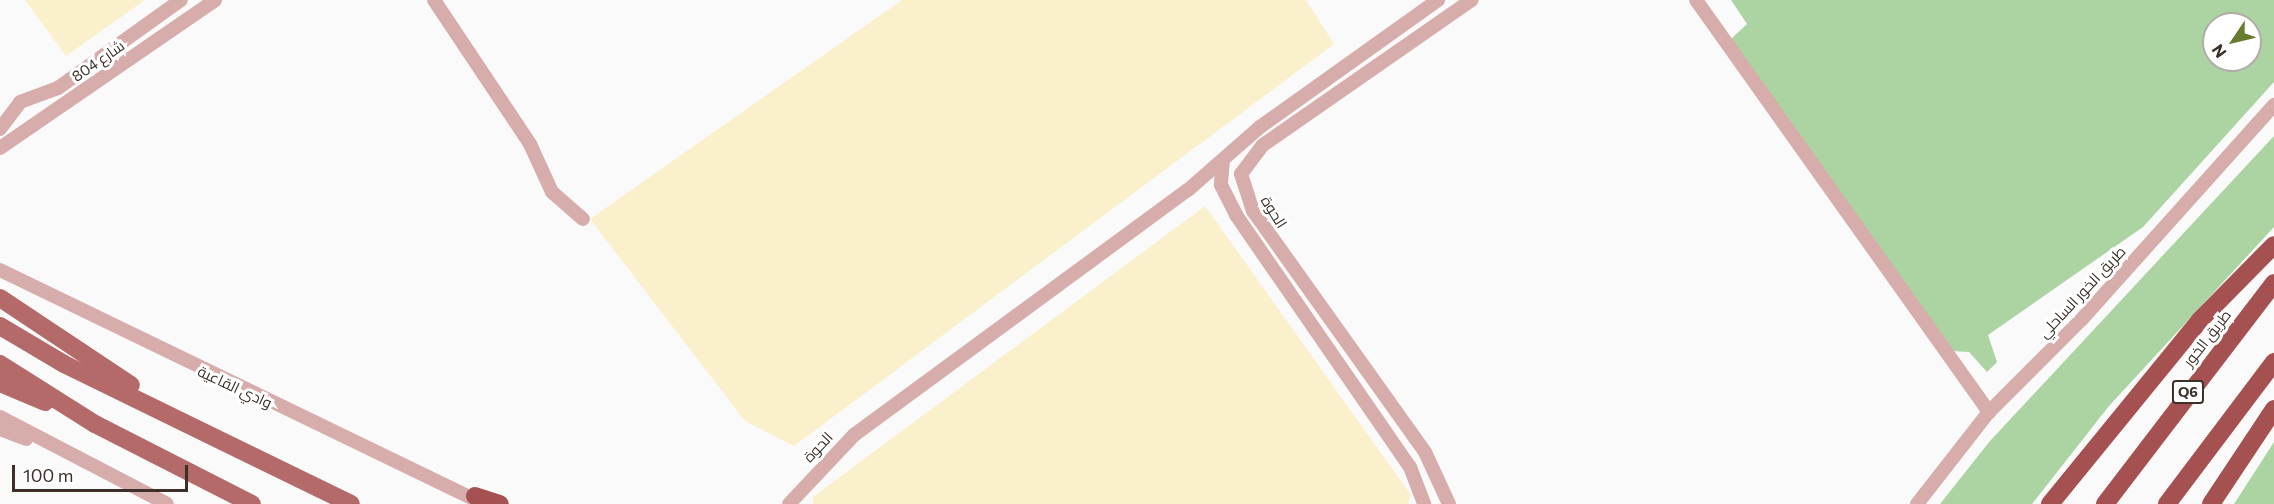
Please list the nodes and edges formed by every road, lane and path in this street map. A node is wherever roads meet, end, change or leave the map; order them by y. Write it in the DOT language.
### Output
graph roads {
  1 [pos="181,0"];
  2 [pos="215,0"];
  3 [pos="434,0"];
  4 [pos="1438,0"];
  5 [pos="1472,0"];
  6 [pos="1696,0"];
  7 [pos="2274,105"];
  8 [pos="0,129"];
  9 [pos="0,148"];
  10 [pos="1223,160"];
  11 [pos="1246,164"];
  12 [pos="583,219"];
  13 [pos="2274,245"];
  14 [pos="0,260"];
  15 [pos="0,270"];
  16 [pos="2274,283"];
  17 [pos="33,287"];
  18 [pos="0,298"];
  19 [pos="0,326"];
  20 [pos="2274,362"];
  21 [pos="0,364"];
  22 [pos="0,382"];
  23 [pos="2274,409"];
  24 [pos="1989,412"];
  25 [pos="0,417"];
  26 [pos="95,424"];
  27 [pos="0,429"];
  28 [pos="210,432"];
  29 [pos="51,447"];
  30 [pos="478,500"];
  31 [pos="167,504"];
  32 [pos="252,504"];
  33 [pos="351,504"];
  34 [pos="500,504"];
  35 [pos="789,504"];
  36 [pos="1424,504"];
  37 [pos="1449,504"];
  38 [pos="1917,504"];
  39 [pos="2050,504"];
  40 [pos="2105,504"];
  41 [pos="2167,504"];
  42 [pos="2211,504"];
  1 -- 8 [label="street, شارع 804"];
  2 -- 9 [label="street, شارع 804"];
  3 -- 12 [label="street"];
  4 -- 10 [label="street, الحوة"];
  5 -- 11 [label="street"];
  6 -- 24 [label="street"];
  7 -- 24 [label="street, طريق الخور الساحلي"];
  10 -- 11 [label="street"];
  10 -- 35 [label="street, الحوة"];
  10 -- 36 [label="street"];
  11 -- 37 [label="street, الحوة"];
  13 -- 39 [label="highway"];
  14 -- 17 [label="street"];
  15 -- 17 [label="street, وادي القاعية"];
  16 -- 40 [label="highway, طريق الخور / Q6"];
  17 -- 30 [label="street, وادي القاعية"];
  18 -- 28 [label="main road"];
  19 -- 28 [label="main road"];
  20 -- 41 [label="highway"];
  21 -- 26 [label="main road"];
  22 -- 26 [label="main road"];
  23 -- 42 [label="highway"];
  24 -- 38 [label="street, طريق الخور الساحلي"];
  25 -- 29 [label="street"];
  26 -- 32 [label="main road"];
  27 -- 29 [label="street"];
  28 -- 33 [label="main road"];
  29 -- 31 [label="street"];
  30 -- 34 [label="highway"];
}
